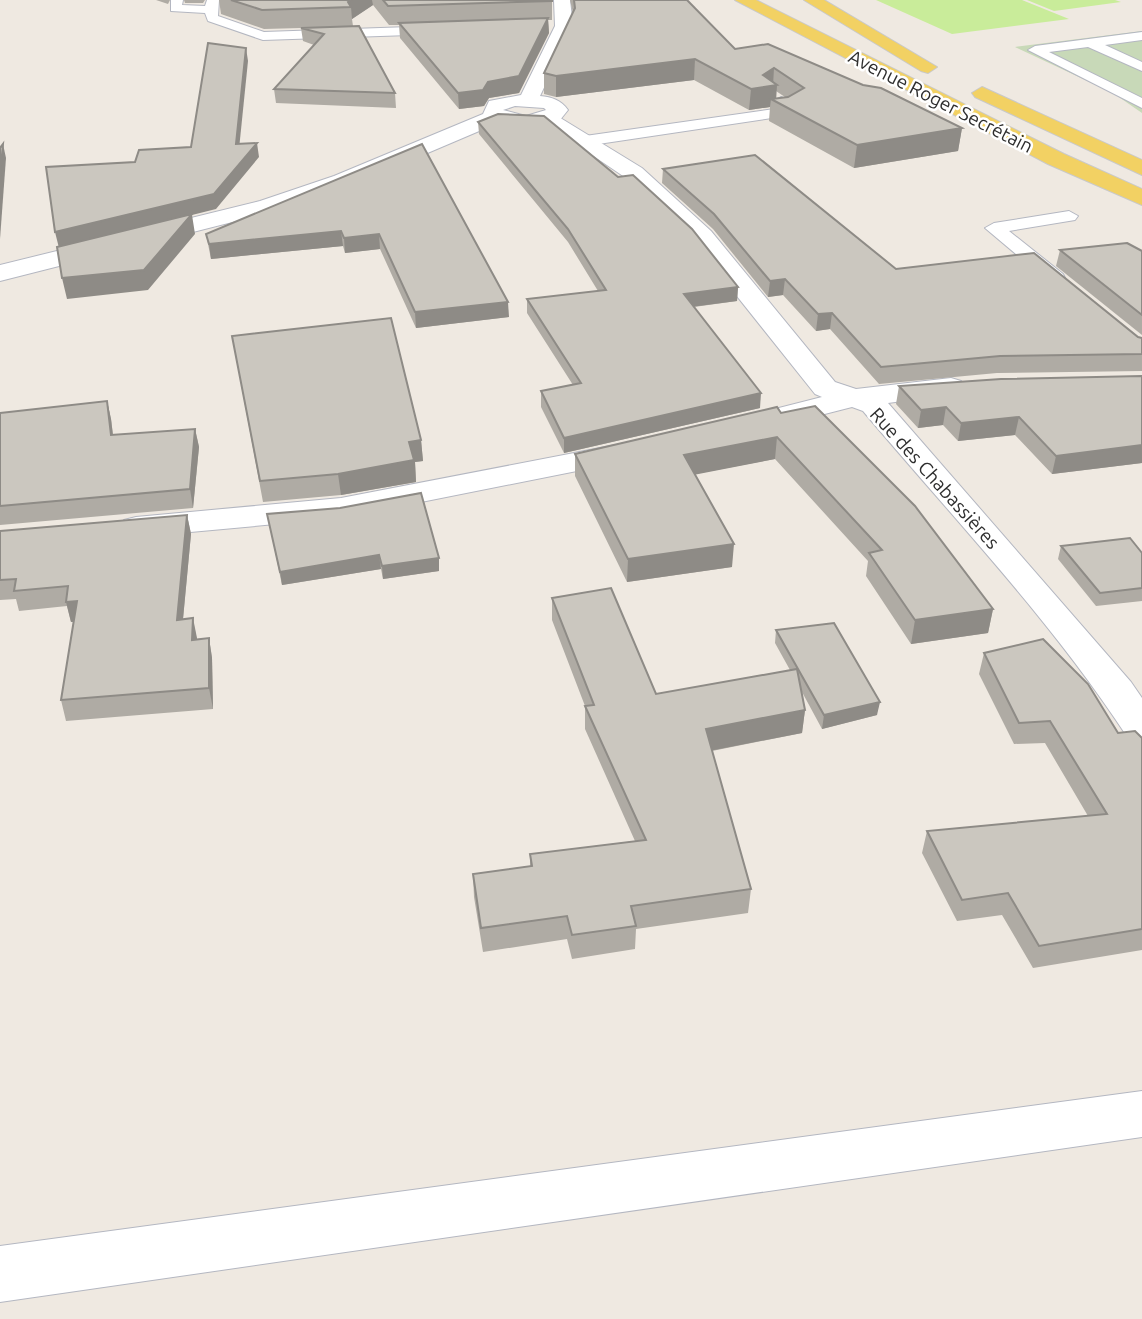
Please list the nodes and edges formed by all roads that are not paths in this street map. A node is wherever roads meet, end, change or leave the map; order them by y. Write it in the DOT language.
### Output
graph roads {
  1 [pos="177,0"];
  2 [pos="562,0"];
  3 [pos="743,0"];
  4 [pos="780,0"];
  5 [pos="812,0"];
  6 [pos="211,5"];
  7 [pos="724,5"];
  8 [pos="452,30"];
  9 [pos="1142,36"];
  10 [pos="1090,43"];
  11 [pos="853,57"];
  12 [pos="928,67"];
  13 [pos="1142,67"];
  14 [pos="1142,80"];
  15 [pos="1103,85"];
  16 [pos="771,95"];
  17 [pos="1142,104"];
  18 [pos="538,108"];
  19 [pos="496,116"];
  20 [pos="585,141"];
  21 [pos="1142,168"];
  22 [pos="1142,198"];
  23 [pos="1069,216"];
  24 [pos="0,273"];
  25 [pos="1068,288"];
  26 [pos="983,384"];
  27 [pos="853,398"];
  28 [pos="735,427"];
  29 [pos="654,445"];
  30 [pos="110,529"];
  31 [pos="1142,729"];
  32 [pos="1142,1114"];
  33 [pos="0,1274"];
  1 -- 6 [label="lane"];
  2 -- 18 [label="street"];
  3 -- 11 [label="main road, Avenue Roger Secrétain"];
  4 -- 12 [label="main road, Avenue Roger Secrétain"];
  5 -- 12 [label="main road"];
  6 -- 8 [label="lane"];
  7 -- 11 [label="main road"];
  9 -- 10 [label="lane"];
  10 -- 13 [label="lane"];
  10 -- 15 [label="lane"];
  11 -- 22 [label="main road, Avenue Roger Secrétain"];
  12 -- 21 [label="main road, Avenue Roger Secrétain"];
  14 -- 15 [label="lane"];
  15 -- 17 [label="lane"];
  16 -- 20 [label="lane"];
  18 -- 19 [label="street"];
  18 -- 19 [label="street"];
  18 -- 20 [label="street, Rue des Chabassières"];
  19 -- 24 [label="street"];
  20 -- 27 [label="street, Rue des Chabassières"];
  23 -- 25 [label="lane"];
  26 -- 27 [label="street"];
  27 -- 28 [label="street"];
  27 -- 31 [label="street, Rue des Chabassières"];
  29 -- 30 [label="street"];
  32 -- 33 [label="street"];
}
